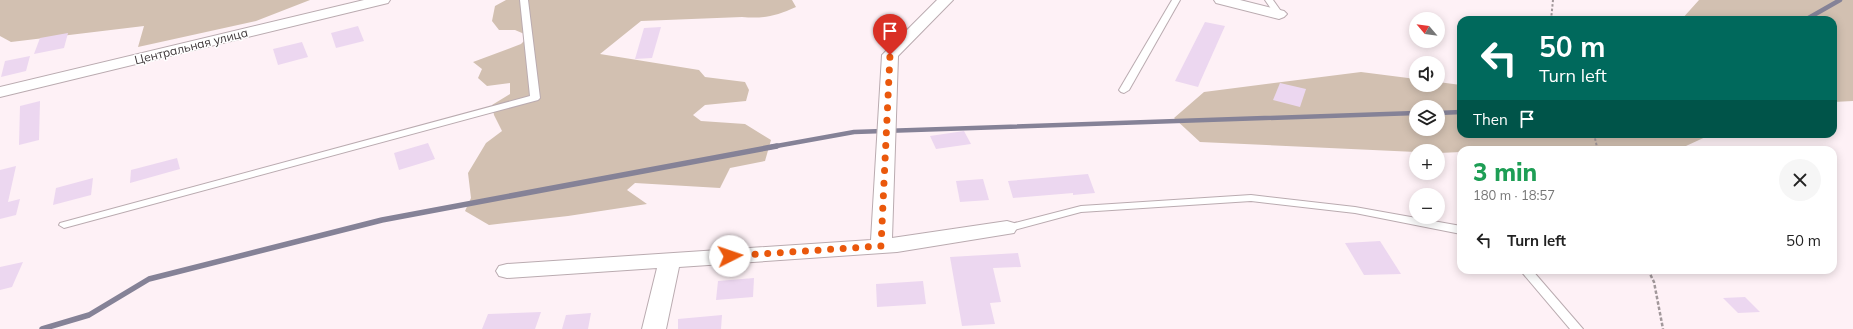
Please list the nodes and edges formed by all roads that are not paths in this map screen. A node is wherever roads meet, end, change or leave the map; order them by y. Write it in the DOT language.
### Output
graph roads {
  1 [pos="383,0"];
  2 [pos="524,0"];
  3 [pos="946,0"];
  4 [pos="1176,0"];
  5 [pos="1221,0"];
  6 [pos="1269,0"];
  7 [pos="1279,14"];
  8 [pos="1124,90"];
  9 [pos="0,92"];
  10 [pos="64,225"];
  11 [pos="1007,228"];
  12 [pos="1457,229"];
  13 [pos="881,246"];
  14 [pos="670,260"];
  15 [pos="508,271"];
  16 [pos="1529,274"];
  17 [pos="654,329"];
  18 [pos="1577,329"];
  1 -- 9 [label="street, Центральная улица"];
  2 -- 10 [label="lane"];
  3 -- 13 [label="street"];
  4 -- 8 [label="lane"];
  5 -- 7 [label="street"];
  6 -- 7 [label="lane"];
  11 -- 12 [label="lane"];
  11 -- 13 [label="street"];
  13 -- 14 [label="street"];
  14 -- 15 [label="street"];
  14 -- 17 [label="street"];
  16 -- 18 [label="lane"];
}
